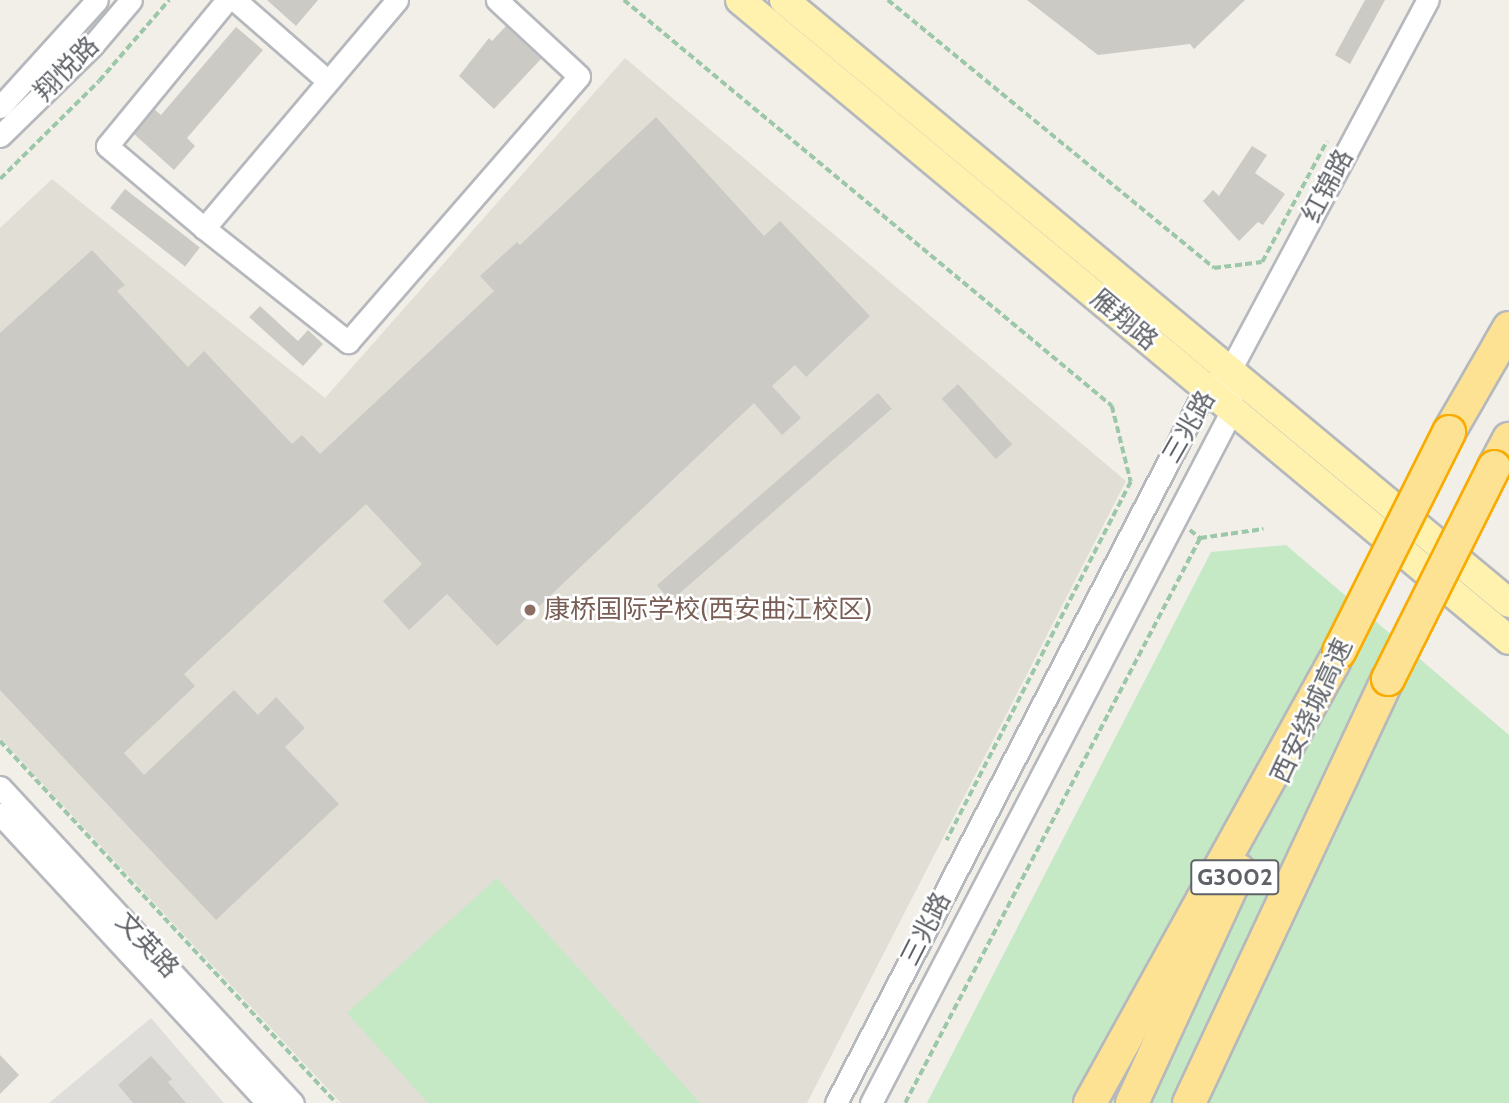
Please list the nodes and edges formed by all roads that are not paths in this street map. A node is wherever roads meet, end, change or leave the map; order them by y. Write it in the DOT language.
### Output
graph roads {
  1 [pos="97,0"];
  2 [pos="131,0"];
  3 [pos="227,0"];
  4 [pos="236,0"];
  5 [pos="397,0"];
  6 [pos="497,0"];
  7 [pos="740,0"];
  8 [pos="784,0"];
  9 [pos="1428,0"];
  10 [pos="328,81"];
  11 [pos="0,107"];
  12 [pos="0,136"];
  13 [pos="204,228"];
  14 [pos="1509,328"];
  15 [pos="1228,372"];
  16 [pos="1206,388"];
  17 [pos="1232,410"];
  18 [pos="1509,439"];
  19 [pos="1509,603"];
  20 [pos="1509,640"];
  21 [pos="1337,656"];
  22 [pos="0,787"];
  23 [pos="0,814"];
  24 [pos="268,1103"];
  25 [pos="293,1103"];
  26 [pos="836,1103"];
  27 [pos="871,1103"];
  28 [pos="1090,1103"];
  29 [pos="1132,1103"];
  30 [pos="1189,1103"];
  1 -- 11 [label="street, 翔悦路"];
  2 -- 12 [label="street, 翔悦路"];
  3 -- 13 [label="street"];
  4 -- 10 [label="street"];
  5 -- 10 [label="street"];
  6 -- 13 [label="street"];
  7 -- 16 [label="main road, 雁翔路"];
  8 -- 15 [label="main road, 雁翔路"];
  9 -- 15 [label="street, 红锦路"];
  10 -- 13 [label="street"];
  14 -- 21 [label="highway, 西安绕城高速 / G3002, bridge"];
  15 -- 16 [label="street, 三兆路"];
  15 -- 17 [label="street, 三兆路"];
  15 -- 19 [label="main road, 雁翔路"];
  16 -- 17 [label="main road, 雁翔路"];
  16 -- 26 [label="street, 三兆路"];
  17 -- 20 [label="main road, 雁翔路"];
  17 -- 27 [label="street, 三兆路"];
  18 -- 30 [label="highway, 西安绕城高速 / G3002, bridge"];
  21 -- 28 [label="highway"];
  21 -- 29 [label="highway, 西安绕城高速 / G3002"];
  22 -- 25 [label="street, 文英路"];
  23 -- 24 [label="street, 文英路"];
}
